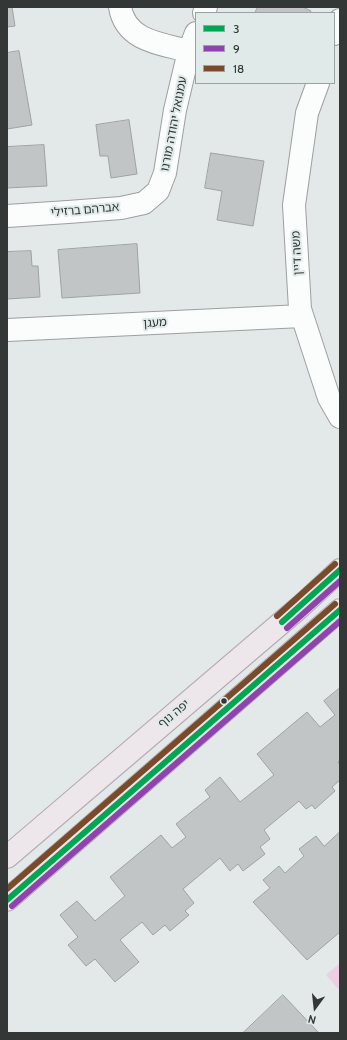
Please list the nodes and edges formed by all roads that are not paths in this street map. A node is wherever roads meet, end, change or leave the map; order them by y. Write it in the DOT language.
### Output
graph roads {
  1 [pos="120,7"];
  2 [pos="340,20"];
  3 [pos="335,32"];
  4 [pos="194,45"];
  5 [pos="312,84"];
  6 [pos="158,191"];
  7 [pos="7,216"];
  8 [pos="302,316"];
  9 [pos="7,330"];
  10 [pos="340,417"];
  11 [pos="340,570"];
  12 [pos="340,610"];
  13 [pos="7,857"];
  14 [pos="7,900"];
  1 -- 4 [label="street"];
  2 -- 3 [label="street"];
  4 -- 6 [label="street, עמנואל יהודה מורנו"];
  5 -- 8 [label="street, משה דיין"];
  6 -- 7 [label="street, אברהם ברזילי"];
  8 -- 9 [label="street, מעגן"];
  8 -- 10 [label="street, משה דיין"];
  11 -- 13 [label="main road, יפה נוף"];
  12 -- 14 [label="main road"];
}
